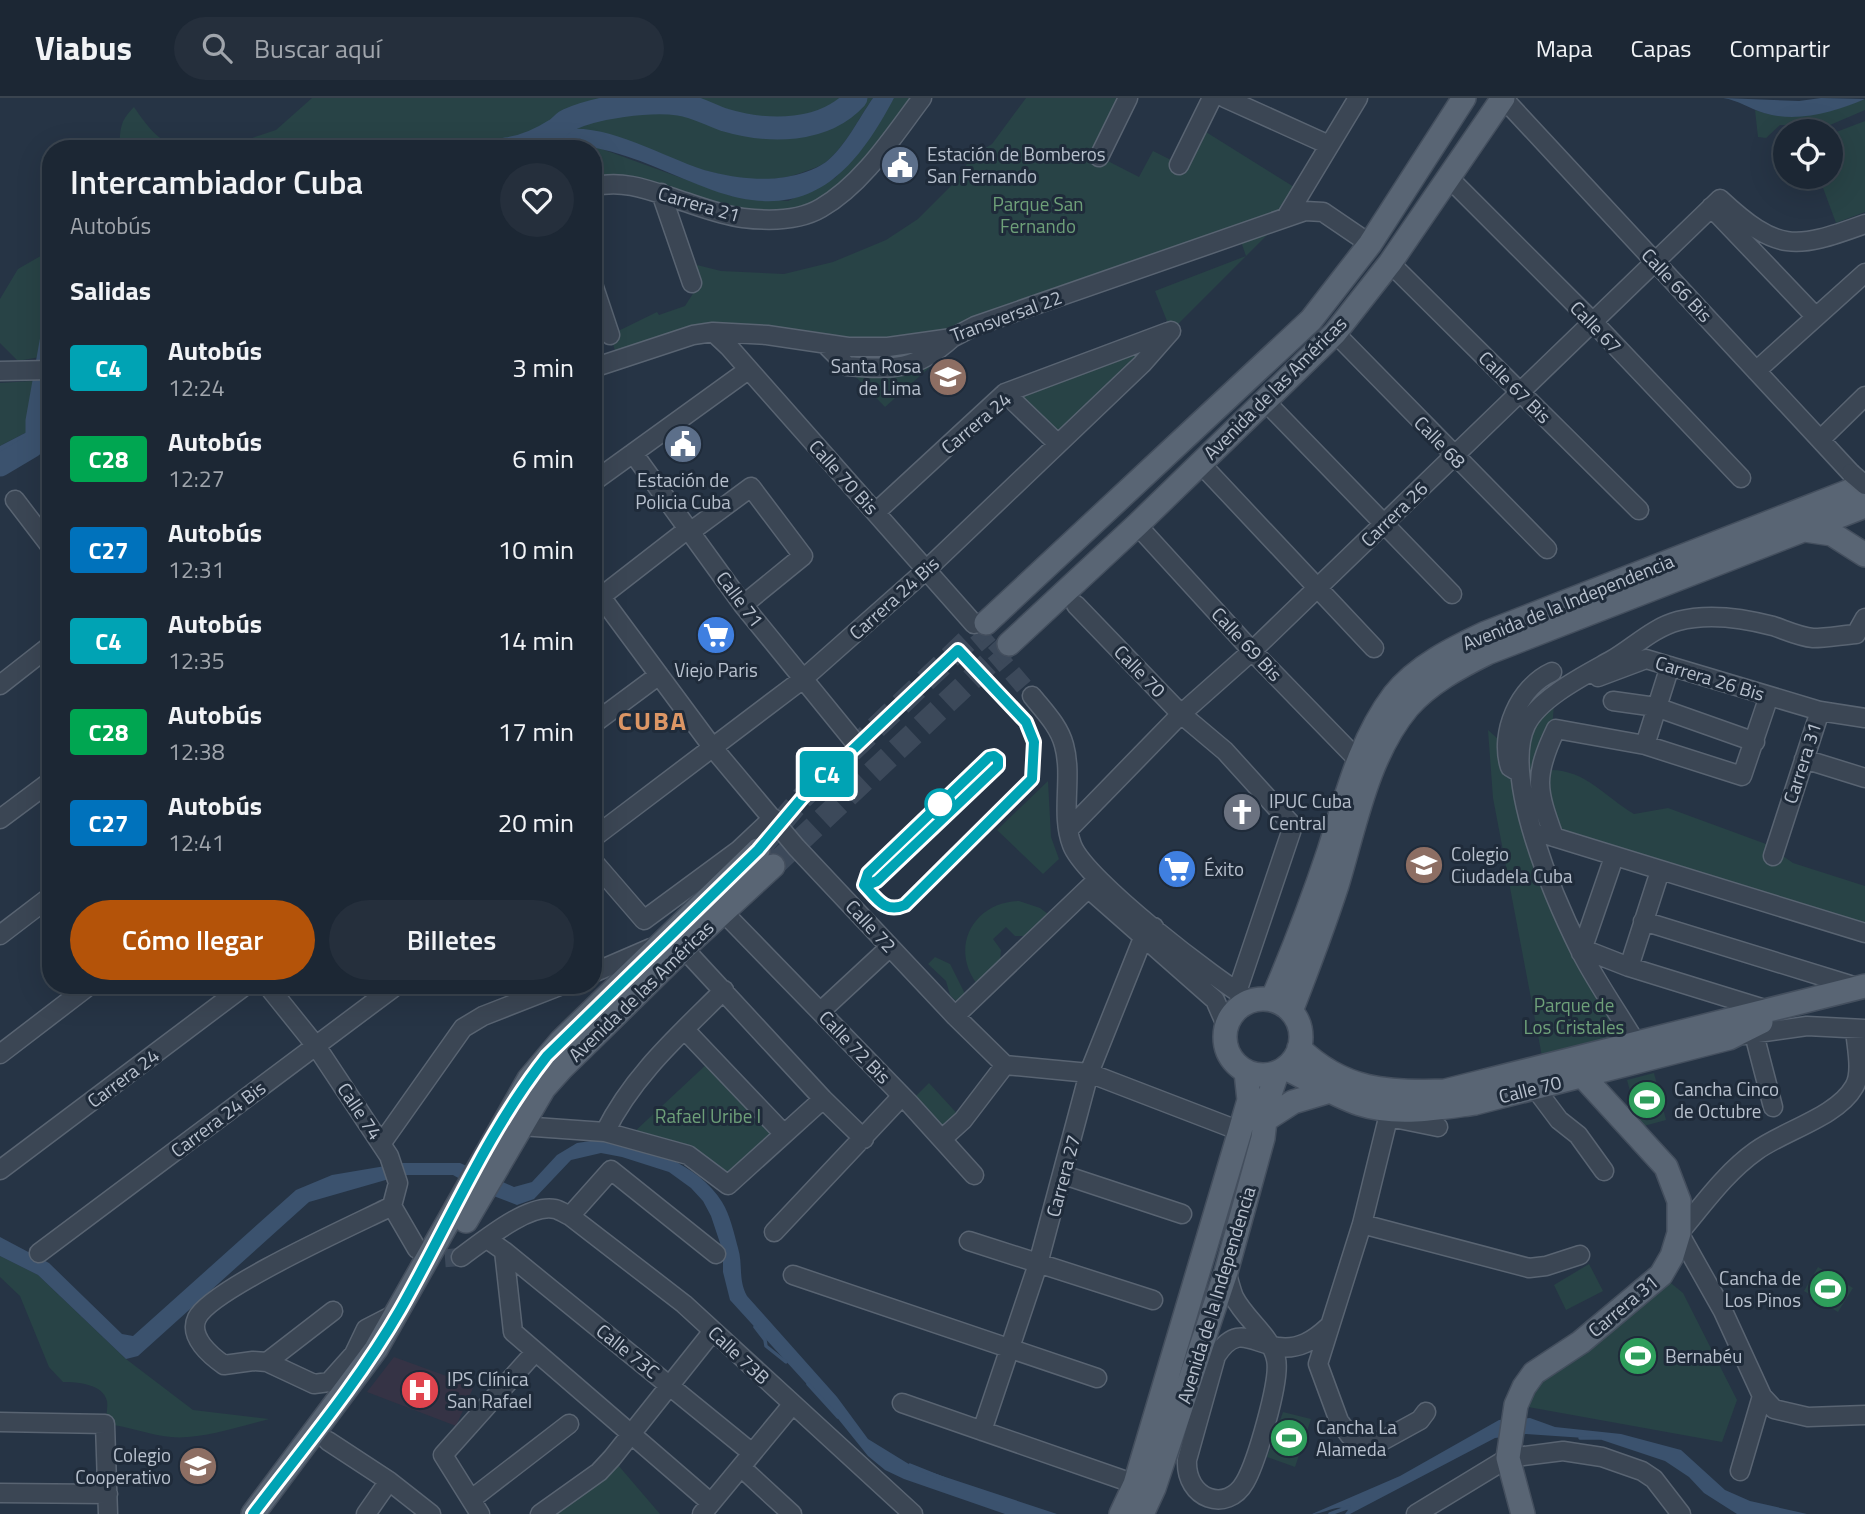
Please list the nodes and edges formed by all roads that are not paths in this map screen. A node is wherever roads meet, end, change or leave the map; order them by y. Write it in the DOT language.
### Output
graph roads {
  1 [pos="922,98"];
  2 [pos="1128,98"];
  3 [pos="1212,98"];
  4 [pos="1225,98"];
  5 [pos="1359,98"];
  6 [pos="1464,98"];
  7 [pos="1503,98"];
  8 [pos="1329,145"];
  9 [pos="1099,157"];
  10 [pos="1179,165"];
  11 [pos="1449,178"];
  12 [pos="602,185"];
  13 [pos="661,193"];
  14 [pos="1715,203"];
  15 [pos="1289,214"];
  16 [pos="1865,225"];
  17 [pos="1370,244"];
  18 [pos="1655,261"];
  19 [pos="1390,263"];
  20 [pos="1865,273"];
  21 [pos="692,283"];
  22 [pos="602,311"];
  23 [pos="1815,316"];
  24 [pos="1592,322"];
  25 [pos="1171,331"];
  26 [pos="713,332"];
  27 [pos="754,334"];
  28 [pos="1335,334"];
  29 [pos="610,335"];
  30 [pos="602,365"];
  31 [pos="42,370"];
  32 [pos="748,370"];
  33 [pos="0,371"];
  34 [pos="1756,371"];
  35 [pos="1520,392"];
  36 [pos="1006,393"];
  37 [pos="1865,396"];
  38 [pos="1264,400"];
  39 [pos="1821,439"];
  40 [pos="1058,444"];
  41 [pos="633,453"];
  42 [pos="1454,455"];
  43 [pos="1199,463"];
  44 [pos="602,475"];
  45 [pos="1741,478"];
  46 [pos="1860,481"];
  47 [pos="15,500"];
  48 [pos="1865,508"];
  49 [pos="1639,510"];
  50 [pos="876,512"];
  51 [pos="1384,523"];
  52 [pos="1137,526"];
  53 [pos="1801,530"];
  54 [pos="689,531"];
  55 [pos="42,535"];
  56 [pos="1865,543"];
  57 [pos="1547,549"];
  58 [pos="1865,555"];
  59 [pos="925,571"];
  60 [pos="1318,587"];
  61 [pos="602,591"];
  62 [pos="1452,594"];
  63 [pos="602,603"];
  64 [pos="743,605"];
  65 [pos="1076,605"];
  66 [pos="1865,618"];
  67 [pos="980,624"];
  68 [pos="1009,645"];
  69 [pos="1374,648"];
  70 [pos="1252,651"];
  71 [pos="42,652"];
  72 [pos="1670,666"];
  73 [pos="1552,672"];
  74 [pos="659,675"];
  75 [pos="803,679"];
  76 [pos="0,685"];
  77 [pos="1559,692"];
  78 [pos="1769,695"];
  79 [pos="1032,696"];
  80 [pos="1613,701"];
  81 [pos="1656,707"];
  82 [pos="1819,711"];
  83 [pos="1181,714"];
  84 [pos="602,716"];
  85 [pos="1865,718"];
  86 [pos="852,740"];
  87 [pos="1755,742"];
  88 [pos="1645,745"];
  89 [pos="713,748"];
  90 [pos="1804,759"];
  91 [pos="1359,761"];
  92 [pos="1520,773"];
  93 [pos="1865,778"];
  94 [pos="42,788"];
  95 [pos="773,818"];
  96 [pos="0,820"];
  97 [pos="1069,829"];
  98 [pos="1530,830"];
  99 [pos="602,831"];
  100 [pos="1554,838"];
  101 [pos="1773,856"];
  102 [pos="1614,857"];
  103 [pos="602,871"];
  104 [pos="1660,871"];
  105 [pos="1094,884"];
  106 [pos="42,903"];
  107 [pos="1643,920"];
  108 [pos="732,921"];
  109 [pos="1148,932"];
  110 [pos="1865,933"];
  111 [pos="0,935"];
  112 [pos="667,939"];
  113 [pos="890,947"];
  114 [pos="1582,951"];
  115 [pos="688,953"];
  116 [pos="1629,967"];
  117 [pos="602,969"];
  118 [pos="1861,987"];
  119 [pos="724,990"];
  120 [pos="78,994"];
  121 [pos="234,994"];
  122 [pos="274,994"];
  123 [pos="385,994"];
  124 [pos="539,994"];
  125 [pos="1263,1001"];
  126 [pos="821,1012"];
  127 [pos="1771,1012"];
  128 [pos="955,1016"];
  129 [pos="1226,1024"];
  130 [pos="1860,1029"];
  131 [pos="685,1030"];
  132 [pos="1745,1035"];
  133 [pos="1636,1043"];
  134 [pos="316,1046"];
  135 [pos="1299,1048"];
  136 [pos="0,1054"];
  137 [pos="1005,1065"];
  138 [pos="1576,1068"];
  139 [pos="1281,1071"];
  140 [pos="1246,1072"];
  141 [pos="1089,1073"];
  142 [pos="1526,1084"];
  143 [pos="1330,1091"];
  144 [pos="902,1096"];
  145 [pos="823,1099"];
  146 [pos="1773,1107"];
  147 [pos="1390,1114"];
  148 [pos="1265,1120"];
  149 [pos="521,1126"];
  150 [pos="1437,1127"];
  151 [pos="1240,1130"];
  152 [pos="605,1132"];
  153 [pos="784,1134"];
  154 [pos="864,1139"];
  155 [pos="942,1139"];
  156 [pos="385,1150"];
  157 [pos="492,1158"];
  158 [pos="0,1170"];
  159 [pos="1604,1171"];
  160 [pos="974,1175"];
  161 [pos="1064,1175"];
  162 [pos="466,1204"];
  163 [pos="392,1206"];
  164 [pos="563,1212"];
  165 [pos="1182,1214"];
  166 [pos="1362,1224"];
  167 [pos="774,1232"];
  168 [pos="1679,1233"];
  169 [pos="487,1239"];
  170 [pos="969,1241"];
  171 [pos="417,1249"];
  172 [pos="504,1251"];
  173 [pos="39,1253"];
  174 [pos="716,1254"];
  175 [pos="1580,1255"];
  176 [pos="461,1257"];
  177 [pos="1038,1264"];
  178 [pos="1226,1272"];
  179 [pos="793,1275"];
  180 [pos="1153,1300"];
  181 [pos="333,1311"];
  182 [pos="399,1312"];
  183 [pos="1328,1327"];
  184 [pos="713,1331"];
  185 [pos="1269,1345"];
  186 [pos="1010,1350"];
  187 [pos="535,1352"];
  188 [pos="267,1362"];
  189 [pos="1097,1378"];
  190 [pos="671,1385"];
  191 [pos="1762,1396"];
  192 [pos="1193,1401"];
  193 [pos="902,1403"];
  194 [pos="792,1405"];
  195 [pos="1426,1412"];
  196 [pos="1865,1415"];
  197 [pos="0,1422"];
  198 [pos="569,1424"];
  199 [pos="982,1431"];
  200 [pos="629,1434"];
  201 [pos="328,1441"];
  202 [pos="1508,1454"];
  203 [pos="747,1460"];
  204 [pos="1740,1471"];
  205 [pos="389,1480"];
  206 [pos="1135,1484"];
  207 [pos="0,1493"];
  208 [pos="108,1494"];
  209 [pos="476,1506"];
  210 [pos="706,1508"];
  211 [pos="902,1510"];
  212 [pos="1677,1510"];
  213 [pos="1128,1513"];
  214 [pos="108,1514"];
  215 [pos="253,1514"];
  216 [pos="272,1514"];
  217 [pos="366,1514"];
  218 [pos="431,1514"];
  219 [pos="540,1514"];
  220 [pos="792,1514"];
  221 [pos="1416,1514"];
  222 [pos="1523,1514"];
  1 -- 13 [label="street, Carrera 21"];
  2 -- 9 [label="street"];
  3 -- 10 [label="street"];
  4 -- 8 [label="street"];
  5 -- 8 [label="street"];
  6 -- 17 [label="main road, Avenida de las Américas"];
  7 -- 11 [label="main road, Avenida de las Américas"];
  7 -- 18 [label="street, Calle 66 Bis"];
  8 -- 15 [label="street"];
  11 -- 19 [label="main road, Avenida de las Américas"];
  11 -- 24 [label="street, Calle 67"];
  12 -- 13 [label="street, Carrera 21"];
  13 -- 21 [label="street"];
  14 -- 16 [label="street"];
  14 -- 18 [label="street, Carrera 26"];
  14 -- 23 [label="street"];
  15 -- 17 [label="street"];
  15 -- 27 [label="street, Transversal 22"];
  17 -- 67 [label="main road, Avenida de las Américas"];
  18 -- 24 [label="street, Carrera 26"];
  18 -- 34 [label="street, Calle 66 Bis"];
  19 -- 28 [label="main road, Avenida de las Américas"];
  19 -- 35 [label="street, Calle 67 Bis"];
  20 -- 23 [label="street"];
  22 -- 29 [label="street"];
  23 -- 34 [label="street"];
  24 -- 35 [label="street, Carrera 26"];
  24 -- 45 [label="street, Calle 67"];
  25 -- 36 [label="street, Carrera 24"];
  25 -- 40 [label="street, Carrera 24 Bis"];
  26 -- 27 [label="street, Transversal 22"];
  26 -- 30 [label="street, Transversal 22"];
  26 -- 32 [label="street, Calle 70 Bis"];
  27 -- 32 [label="street"];
  28 -- 38 [label="main road, Avenida de las Américas"];
  28 -- 42 [label="street, Calle 68"];
  31 -- 33 [label="street"];
  32 -- 41 [label="street"];
  32 -- 50 [label="street, Calle 70 Bis"];
  34 -- 39 [label="street, Calle 66 Bis"];
  35 -- 42 [label="street, Carrera 26"];
  35 -- 49 [label="street, Calle 67 Bis"];
  36 -- 40 [label="street"];
  36 -- 50 [label="street, Carrera 24"];
  37 -- 39 [label="street"];
  38 -- 43 [label="main road, Avenida de las Américas"];
  38 -- 51 [label="street"];
  39 -- 46 [label="street, Calle 66 Bis"];
  40 -- 59 [label="street, Carrera 24 Bis"];
  41 -- 44 [label="street"];
  41 -- 54 [label="street, Calle 71"];
  42 -- 51 [label="street, Carrera 26"];
  42 -- 57 [label="street, Calle 68"];
  43 -- 52 [label="main road, Avenida de las Américas"];
  43 -- 60 [label="street"];
  46 -- 91 [label="main road, Avenida de la Independencia"];
  47 -- 55 [label="street"];
  48 -- 53 [label="main road, Avenida de la Independencia"];
  48 -- 56 [label="main road"];
  50 -- 59 [label="street, Calle 70 Bis"];
  51 -- 60 [label="street, Carrera 26"];
  51 -- 62 [label="street"];
  52 -- 68 [label="main road, Avenida de las Américas"];
  52 -- 70 [label="street, Calle 69 Bis"];
  53 -- 58 [label="main road"];
  53 -- 125 [label="main road, Avenida de la Independencia"];
  54 -- 61 [label="street"];
  54 -- 64 [label="street, Calle 71"];
  54 -- 64 [label="street"];
  59 -- 67 [label="street, Calle 70 Bis"];
  59 -- 75 [label="street, Carrera 24 Bis"];
  60 -- 69 [label="street"];
  60 -- 70 [label="street, Carrera 26"];
  63 -- 74 [label="street, Calle 72"];
  64 -- 75 [label="street, Calle 71"];
  65 -- 83 [label="street, Calle 70"];
  66 -- 77 [label="street"];
  70 -- 83 [label="street, Carrera 26"];
  70 -- 91 [label="street, Calle 69 Bis"];
  71 -- 76 [label="street"];
  72 -- 77 [label="street, Carrera 26 Bis"];
  72 -- 78 [label="street, Carrera 26 Bis"];
  72 -- 81 [label="street"];
  73 -- 92 [label="street"];
  74 -- 84 [label="street"];
  74 -- 89 [label="street, Calle 72"];
  75 -- 86 [label="street, Calle 71"];
  75 -- 89 [label="street, Carrera 24 Bis"];
  77 -- 92 [label="street"];
  78 -- 82 [label="street, Carrera 26 Bis"];
  78 -- 87 [label="street"];
  79 -- 97 [label="street"];
  80 -- 81 [label="street"];
  81 -- 87 [label="street"];
  81 -- 88 [label="street"];
  82 -- 85 [label="street, Carrera 26 Bis"];
  82 -- 90 [label="street, Carrera 31"];
  83 -- 97 [label="street, Carrera 26"];
  83 -- 125 [label="street, Calle 70"];
  87 -- 88 [label="street"];
  88 -- 100 [label="street"];
  89 -- 95 [label="street, Calle 72"];
  89 -- 99 [label="street, Carrera 24 Bis"];
  90 -- 93 [label="street"];
  90 -- 101 [label="street, Carrera 31"];
  91 -- 125 [label="main road, Avenida de la Independencia"];
  92 -- 98 [label="street"];
  94 -- 96 [label="street"];
  95 -- 103 [label="street"];
  95 -- 113 [label="street, Calle 72"];
  97 -- 105 [label="street"];
  98 -- 100 [label="street"];
  98 -- 114 [label="street"];
  100 -- 102 [label="street"];
  102 -- 104 [label="street"];
  102 -- 114 [label="street"];
  104 -- 107 [label="street"];
  104 -- 110 [label="street"];
  105 -- 109 [label="street"];
  105 -- 128 [label="street"];
  106 -- 111 [label="street"];
  107 -- 116 [label="street"];
  107 -- 118 [label="street"];
  108 -- 126 [label="street, Calle 72 Bis"];
  109 -- 125 [label="street"];
  109 -- 129 [label="street"];
  109 -- 141 [label="street, Carrera 27"];
  112 -- 117 [label="street"];
  112 -- 149 [label="main road, Avenida de las Américas"];
  112 -- 157 [label="main road, Avenida de las Américas"];
  113 -- 126 [label="street"];
  113 -- 128 [label="street, Calle 72"];
  114 -- 116 [label="street"];
  114 -- 133 [label="street"];
  115 -- 119 [label="street"];
  116 -- 127 [label="street"];
  118 -- 127 [label="main road, Calle 70"];
  119 -- 131 [label="street"];
  119 -- 145 [label="street"];
  120 -- 136 [label="street"];
  121 -- 158 [label="street, Carrera 24"];
  122 -- 134 [label="street, Calle 74"];
  123 -- 134 [label="street, Carrera 24 Bis"];
  124 -- 156 [label="street"];
  125 -- 129 [label="main road"];
  125 -- 135 [label="main road"];
  126 -- 144 [label="street, Calle 72 Bis"];
  127 -- 132 [label="main road, Calle 70"];
  127 -- 133 [label="main road, Calle 70"];
  128 -- 137 [label="street, Calle 72"];
  129 -- 140 [label="main road"];
  130 -- 132 [label="street"];
  130 -- 168 [label="street"];
  131 -- 152 [label="street"];
  131 -- 153 [label="street"];
  132 -- 138 [label="main road, Calle 70"];
  132 -- 146 [label="street"];
  133 -- 138 [label="main road, Calle 70"];
  134 -- 156 [label="street, Calle 74"];
  134 -- 173 [label="street, Carrera 24 Bis"];
  135 -- 139 [label="main road"];
  135 -- 142 [label="main road, Calle 70"];
  137 -- 141 [label="street"];
  137 -- 155 [label="street"];
  138 -- 142 [label="main road, Calle 70"];
  138 -- 168 [label="main road, Carrera 31"];
  139 -- 140 [label="main road"];
  139 -- 143 [label="main road, Calle 70"];
  139 -- 148 [label="main road, Avenida de la Independencia"];
  140 -- 151 [label="main road, Avenida de la Independencia"];
  141 -- 151 [label="street"];
  141 -- 161 [label="street, Carrera 27"];
  142 -- 147 [label="main road, Calle 70"];
  142 -- 159 [label="street"];
  143 -- 147 [label="main road, Calle 70"];
  143 -- 148 [label="main road"];
  144 -- 154 [label="street"];
  144 -- 155 [label="street, Calle 72 Bis"];
  145 -- 153 [label="street"];
  145 -- 154 [label="street"];
  147 -- 150 [label="street"];
  147 -- 166 [label="street"];
  148 -- 178 [label="main road, Avenida de la Independencia"];
  149 -- 152 [label="street"];
  149 -- 157 [label="main road, Avenida de las Américas"];
  151 -- 206 [label="main road, Avenida de la Independencia"];
  152 -- 153 [label="street"];
  154 -- 167 [label="street"];
  155 -- 160 [label="street, Calle 72 Bis"];
  156 -- 163 [label="street, Calle 74"];
  157 -- 162 [label="main road, Avenida de las Américas"];
  161 -- 165 [label="street"];
  161 -- 177 [label="street, Carrera 27"];
  162 -- 182 [label="main road, Avenida de las Américas"];
  162 -- 201 [label="main road, Avenida de las Américas"];
  163 -- 171 [label="street"];
  163 -- 188 [label="street"];
  164 -- 169 [label="street"];
  164 -- 174 [label="street"];
  164 -- 184 [label="street, Calle 73B"];
  166 -- 175 [label="street"];
  166 -- 183 [label="street"];
  168 -- 191 [label="street"];
  168 -- 202 [label="main road, Carrera 31"];
  169 -- 172 [label="street, Calle 73C"];
  169 -- 176 [label="street"];
  170 -- 177 [label="street"];
  172 -- 187 [label="street"];
  172 -- 190 [label="street, Calle 73C"];
  177 -- 180 [label="street"];
  177 -- 186 [label="street, Carrera 27"];
  178 -- 185 [label="street"];
  178 -- 192 [label="main road, Avenida de la Independencia"];
  179 -- 186 [label="street"];
  181 -- 188 [label="street"];
  182 -- 188 [label="street"];
  182 -- 215 [label="main road, Avenida de las Américas"];
  183 -- 185 [label="street"];
  183 -- 195 [label="street"];
  184 -- 190 [label="street"];
  184 -- 194 [label="street, Calle 73B"];
  185 -- 192 [label="street"];
  185 -- 192 [label="street"];
  186 -- 189 [label="street"];
  186 -- 199 [label="street, Carrera 27"];
  187 -- 200 [label="street"];
  187 -- 209 [label="street"];
  190 -- 200 [label="street"];
  190 -- 203 [label="street, Calle 73C"];
  191 -- 196 [label="street"];
  191 -- 204 [label="street"];
  192 -- 213 [label="main road, Avenida de la Independencia"];
  193 -- 199 [label="street"];
  194 -- 203 [label="street"];
  194 -- 211 [label="street, Calle 73B"];
  197 -- 208 [label="street"];
  198 -- 209 [label="street"];
  199 -- 206 [label="street"];
  200 -- 210 [label="street"];
  200 -- 219 [label="street"];
  201 -- 205 [label="street"];
  201 -- 216 [label="main road, Avenida de las Américas"];
  202 -- 212 [label="street"];
  202 -- 221 [label="street"];
  202 -- 222 [label="main road, Carrera 31"];
  203 -- 210 [label="street"];
  203 -- 220 [label="street, Calle 73C"];
  205 -- 217 [label="street"];
  205 -- 218 [label="street"];
  206 -- 213 [label="main road, Avenida de la Independencia"];
  207 -- 208 [label="street"];
  208 -- 214 [label="street"];
}
